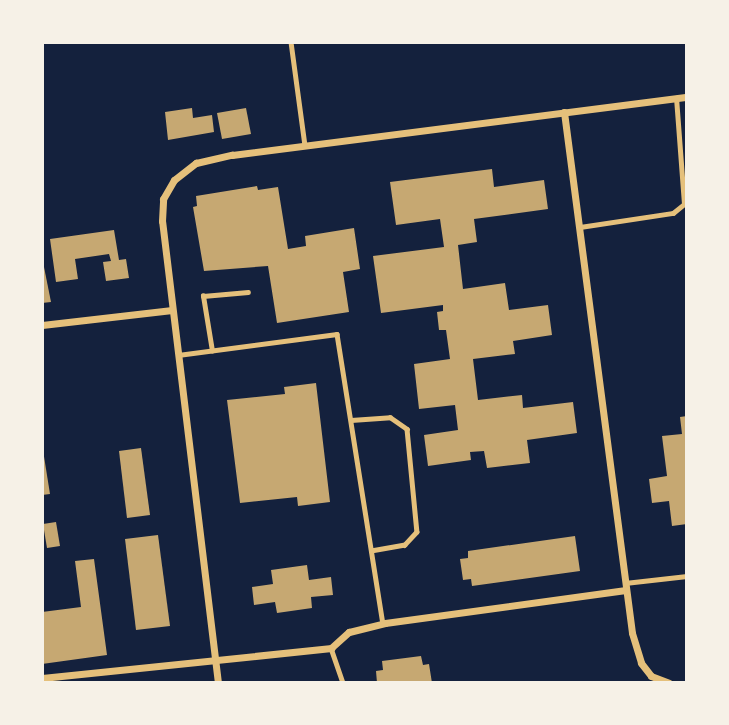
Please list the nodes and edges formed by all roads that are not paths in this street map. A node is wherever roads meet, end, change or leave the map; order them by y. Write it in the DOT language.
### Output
graph roads {
  1 [pos="291,42"];
  2 [pos="687,97"];
  3 [pos="676,98"];
  4 [pos="564,112"];
  5 [pos="305,145"];
  6 [pos="579,227"];
  7 [pos="248,292"];
  8 [pos="172,310"];
  9 [pos="42,325"];
  10 [pos="212,351"];
  11 [pos="178,355"];
  12 [pos="351,420"];
  13 [pos="372,551"];
  14 [pos="687,576"];
  15 [pos="626,587"];
  16 [pos="383,623"];
  17 [pos="331,648"];
  18 [pos="215,660"];
  19 [pos="42,678"];
  20 [pos="218,683"];
  21 [pos="343,683"];
  22 [pos="669,683"];
  1 -- 5 [label="lane"];
  2 -- 3 [label="street"];
  3 -- 4 [label="street"];
  3 -- 6 [label="lane"];
  4 -- 5 [label="street"];
  4 -- 6 [label="street"];
  5 -- 8 [label="street"];
  6 -- 15 [label="street"];
  7 -- 10 [label="lane"];
  8 -- 9 [label="street"];
  8 -- 11 [label="street"];
  10 -- 11 [label="lane"];
  10 -- 12 [label="lane"];
  11 -- 18 [label="street"];
  12 -- 13 [label="lane"];
  12 -- 13 [label="lane"];
  13 -- 16 [label="lane"];
  14 -- 15 [label="lane"];
  15 -- 16 [label="street"];
  15 -- 22 [label="street"];
  16 -- 17 [label="street"];
  17 -- 18 [label="street"];
  17 -- 21 [label="lane"];
  18 -- 19 [label="street"];
  18 -- 20 [label="street"];
}
